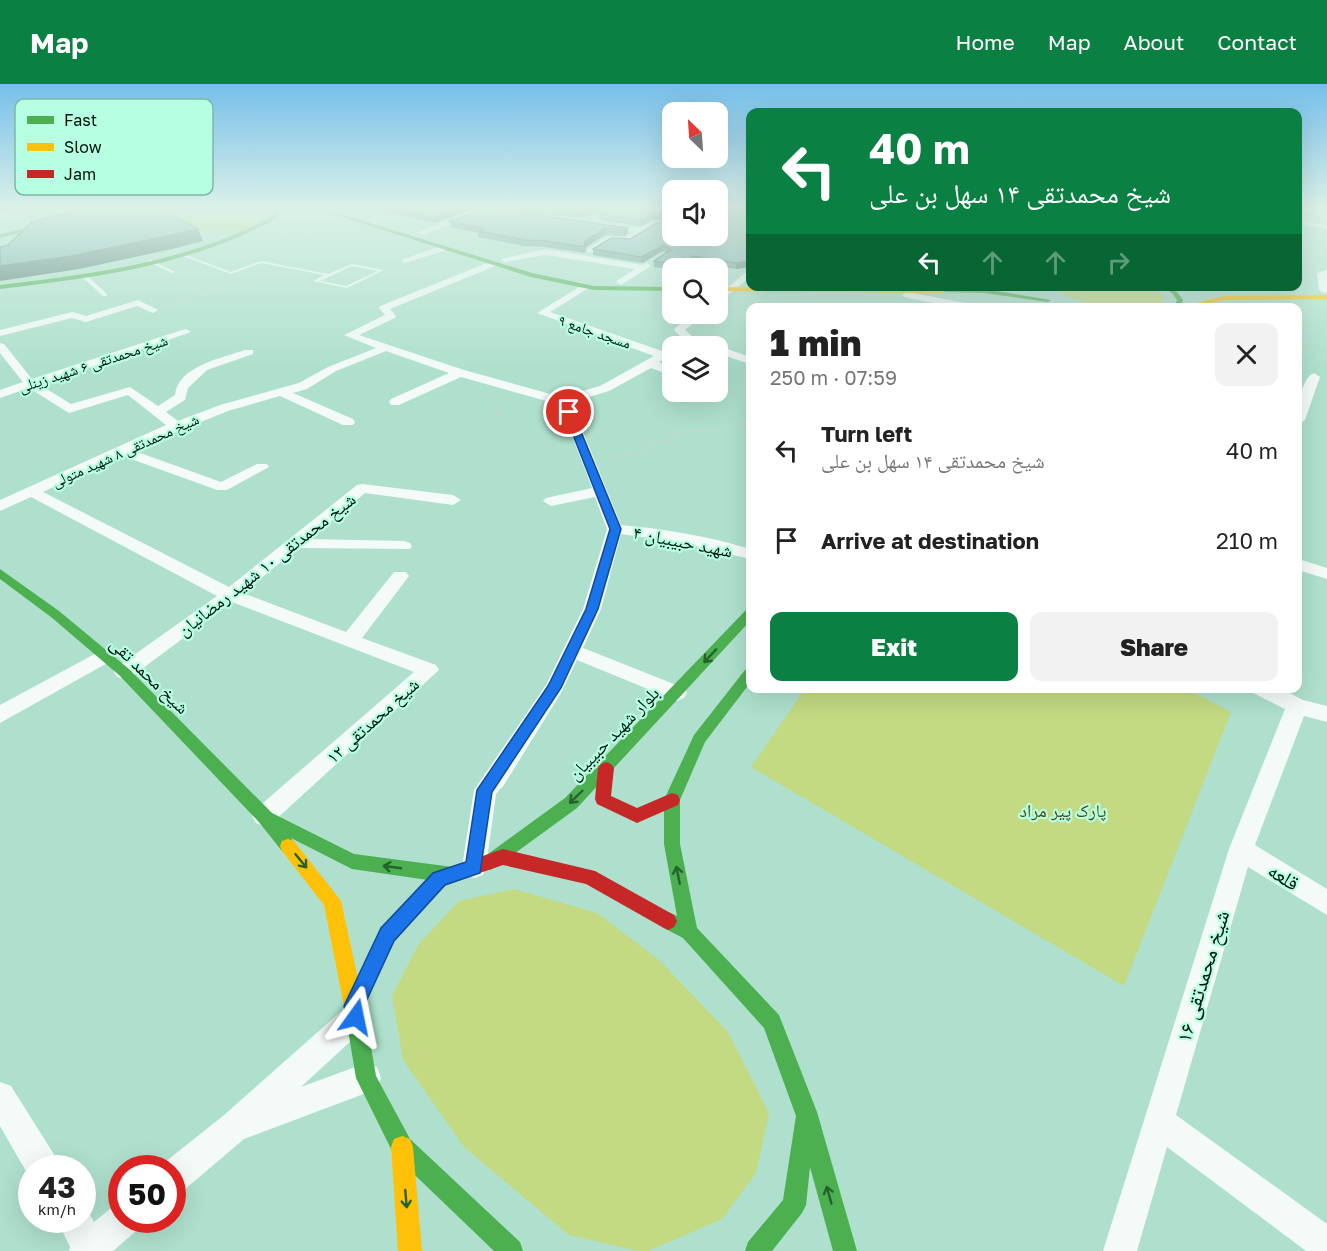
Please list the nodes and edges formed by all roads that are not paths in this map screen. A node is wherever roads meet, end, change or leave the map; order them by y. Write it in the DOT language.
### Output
graph roads {
  1 [pos="138,263"];
  2 [pos="155,263"];
  3 [pos="206,263"];
  4 [pos="257,263"];
  5 [pos="269,263"];
  6 [pos="495,263"];
  7 [pos="503,263"];
  8 [pos="505,263"];
  9 [pos="615,263"];
  10 [pos="650,263"];
  11 [pos="643,268"];
  12 [pos="173,272"];
  13 [pos="1327,273"];
  14 [pos="83,275"];
  15 [pos="328,275"];
  16 [pos="621,282"];
  17 [pos="662,283"];
  18 [pos="0,286"];
  19 [pos="587,286"];
  20 [pos="662,289"];
  21 [pos="881,291"];
  22 [pos="941,291"];
  23 [pos="1011,291"];
  24 [pos="1038,291"];
  25 [pos="1172,291"];
  26 [pos="909,292"];
  27 [pos="1221,292"];
  28 [pos="1326,292"];
  29 [pos="105,295"];
  30 [pos="903,303"];
  31 [pos="955,303"];
  32 [pos="1050,303"];
  33 [pos="1052,303"];
  34 [pos="1179,303"];
  35 [pos="1191,303"];
  36 [pos="153,310"];
  37 [pos="687,324"];
  38 [pos="186,332"];
  39 [pos="0,333"];
  40 [pos="686,336"];
  41 [pos="1,348"];
  42 [pos="385,348"];
  43 [pos="662,350"];
  44 [pos="249,352"];
  45 [pos="728,353"];
  46 [pos="662,356"];
  47 [pos="746,360"];
  48 [pos="650,363"];
  49 [pos="662,368"];
  50 [pos="460,373"];
  51 [pos="1302,374"];
  52 [pos="1321,379"];
  53 [pos="30,384"];
  54 [pos="282,392"];
  55 [pos="0,394"];
  56 [pos="561,401"];
  57 [pos="395,402"];
  58 [pos="158,412"];
  59 [pos="1302,413"];
  60 [pos="348,422"];
  61 [pos="175,425"];
  62 [pos="120,450"];
  63 [pos="262,467"];
  64 [pos="600,491"];
  65 [pos="32,492"];
  66 [pos="453,500"];
  67 [pos="551,501"];
  68 [pos="0,506"];
  69 [pos="615,529"];
  70 [pos="294,543"];
  71 [pos="404,546"];
  72 [pos="746,554"];
  73 [pos="1302,565"];
  74 [pos="0,573"];
  75 [pos="1327,574"];
  76 [pos="400,576"];
  77 [pos="230,595"];
  78 [pos="746,617"];
  79 [pos="350,640"];
  80 [pos="572,651"];
  81 [pos="104,656"];
  82 [pos="124,672"];
  83 [pos="746,678"];
  84 [pos="676,693"];
  85 [pos="1270,693"];
  86 [pos="1297,706"];
  87 [pos="1327,714"];
  88 [pos="0,716"];
  89 [pos="606,768"];
  90 [pos="672,800"];
  91 [pos="264,816"];
  92 [pos="1241,849"];
  93 [pos="482,865"];
  94 [pos="450,875"];
  95 [pos="1327,903"];
  96 [pos="689,932"];
  97 [pos="355,1011"];
  98 [pos="366,1078"];
  99 [pos="0,1097"];
  100 [pos="806,1112"];
  101 [pos="1159,1122"];
  102 [pos="234,1127"];
  103 [pos="402,1147"];
  104 [pos="35,1155"];
  105 [pos="186,1167"];
  106 [pos="108,1227"];
  107 [pos="83,1239"];
  108 [pos="1327,1245"];
  109 [pos="410,1251"];
  110 [pos="511,1251"];
  111 [pos="757,1251"];
  112 [pos="845,1251"];
  113 [pos="1120,1251"];
  1 -- 14 [label="main road"];
  2 -- 12 [label="lane"];
  3 -- 4 [label="lane"];
  5 -- 15 [label="lane"];
  6 -- 42 [label="street"];
  7 -- 19 [label="main road"];
  8 -- 16 [label="main road"];
  9 -- 11 [label="street"];
  10 -- 11 [label="street"];
  11 -- 16 [label="street"];
  13 -- 28 [label="street"];
  14 -- 18 [label="main road"];
  14 -- 29 [label="lane"];
  15 -- 15 [label="lane"];
  16 -- 17 [label="main road"];
  19 -- 20 [label="main road"];
  19 -- 43 [label="street, مسجد جامع ۹"];
  21 -- 26 [label="main road"];
  22 -- 26 [label="main road"];
  23 -- 32 [label="main road"];
  24 -- 33 [label="main road"];
  25 -- 34 [label="main road"];
  26 -- 30 [label="street"];
  26 -- 31 [label="street"];
  27 -- 28 [label="main road"];
  27 -- 35 [label="main road"];
  36 -- 39 [label="street"];
  37 -- 40 [label="street"];
  38 -- 53 [label="street, شیخ محمدتقی ۶ شهید زینلی"];
  41 -- 53 [label="street"];
  42 -- 50 [label="street"];
  42 -- 54 [label="street, شیخ محمدتقی ۸ شهید متولی"];
  44 -- 58 [label="street"];
  45 -- 47 [label="street"];
  46 -- 48 [label="street"];
  48 -- 49 [label="street"];
  48 -- 56 [label="street"];
  50 -- 56 [label="street"];
  50 -- 57 [label="street"];
  51 -- 52 [label="street"];
  52 -- 59 [label="street"];
  53 -- 55 [label="street, شیخ محمدتقی ۶ شهید زینلی"];
  53 -- 58 [label="street"];
  54 -- 60 [label="street"];
  54 -- 61 [label="street, شیخ محمدتقی ۸ شهید متولی"];
  56 -- 64 [label="street"];
  58 -- 61 [label="street"];
  61 -- 62 [label="street, شیخ محمدتقی ۸ شهید متولی"];
  62 -- 63 [label="street"];
  62 -- 65 [label="street, شیخ محمدتقی ۸ شهید متولی"];
  64 -- 67 [label="street"];
  64 -- 69 [label="street"];
  65 -- 68 [label="street, شیخ محمدتقی ۸ شهید متولی"];
  65 -- 77 [label="street, شیخ محمدتقی ۱۲"];
  66 -- 70 [label="street, شیخ محمدتقی ۱۰ شهید رمضانیان"];
  69 -- 72 [label="street, شهید حبیبیان ۴"];
  69 -- 80 [label="street"];
  70 -- 71 [label="street"];
  70 -- 77 [label="street, شیخ محمدتقی ۱۰ شهید رمضانیان"];
  73 -- 75 [label="street"];
  74 -- 81 [label="main road, شیخ محمد تقی"];
  76 -- 79 [label="street"];
  77 -- 79 [label="street, شیخ محمدتقی ۱۲"];
  77 -- 82 [label="street, شیخ محمدتقی ۱۰ شهید رمضانیان"];
  78 -- 84 [label="main road, بلوار شهید حبیبیان, one-way"];
  79 -- 91 [label="street, شیخ محمدتقی ۱۲"];
  80 -- 84 [label="street"];
  80 -- 93 [label="street"];
  81 -- 82 [label="main road, شیخ محمد تقی"];
  81 -- 88 [label="street"];
  82 -- 91 [label="main road, شیخ محمد تقی"];
  83 -- 90 [label="main road"];
  84 -- 89 [label="main road, بلوار شهید حبیبیان"];
  85 -- 86 [label="street"];
  86 -- 87 [label="street"];
  86 -- 92 [label="street, شیخ محمدتقی ۱۶"];
  89 -- 90 [label="main road"];
  89 -- 93 [label="main road, بلوار شهید حبیبیان, one-way"];
  96 -- 90 [label="main road, one-way"];
  94 -- 91 [label="main road, one-way"];
  91 -- 97 [label="main road, one-way"];
  92 -- 95 [label="street, قلعه"];
  92 -- 101 [label="street, شیخ محمدتقی ۱۶"];
  93 -- 94 [label="main road"];
  93 -- 96 [label="main road"];
  94 -- 97 [label="main road"];
  96 -- 100 [label="main road"];
  97 -- 98 [label="main road"];
  97 -- 102 [label="street"];
  98 -- 102 [label="street"];
  98 -- 103 [label="main road"];
  99 -- 104 [label="street"];
  100 -- 111 [label="main road"];
  112 -- 100 [label="main road, one-way"];
  101 -- 108 [label="street"];
  101 -- 113 [label="street, شیخ محمدتقی ۱۶"];
  102 -- 105 [label="street"];
  103 -- 109 [label="main road, one-way"];
  103 -- 110 [label="main road"];
  106 -- 107 [label="street"];
}
